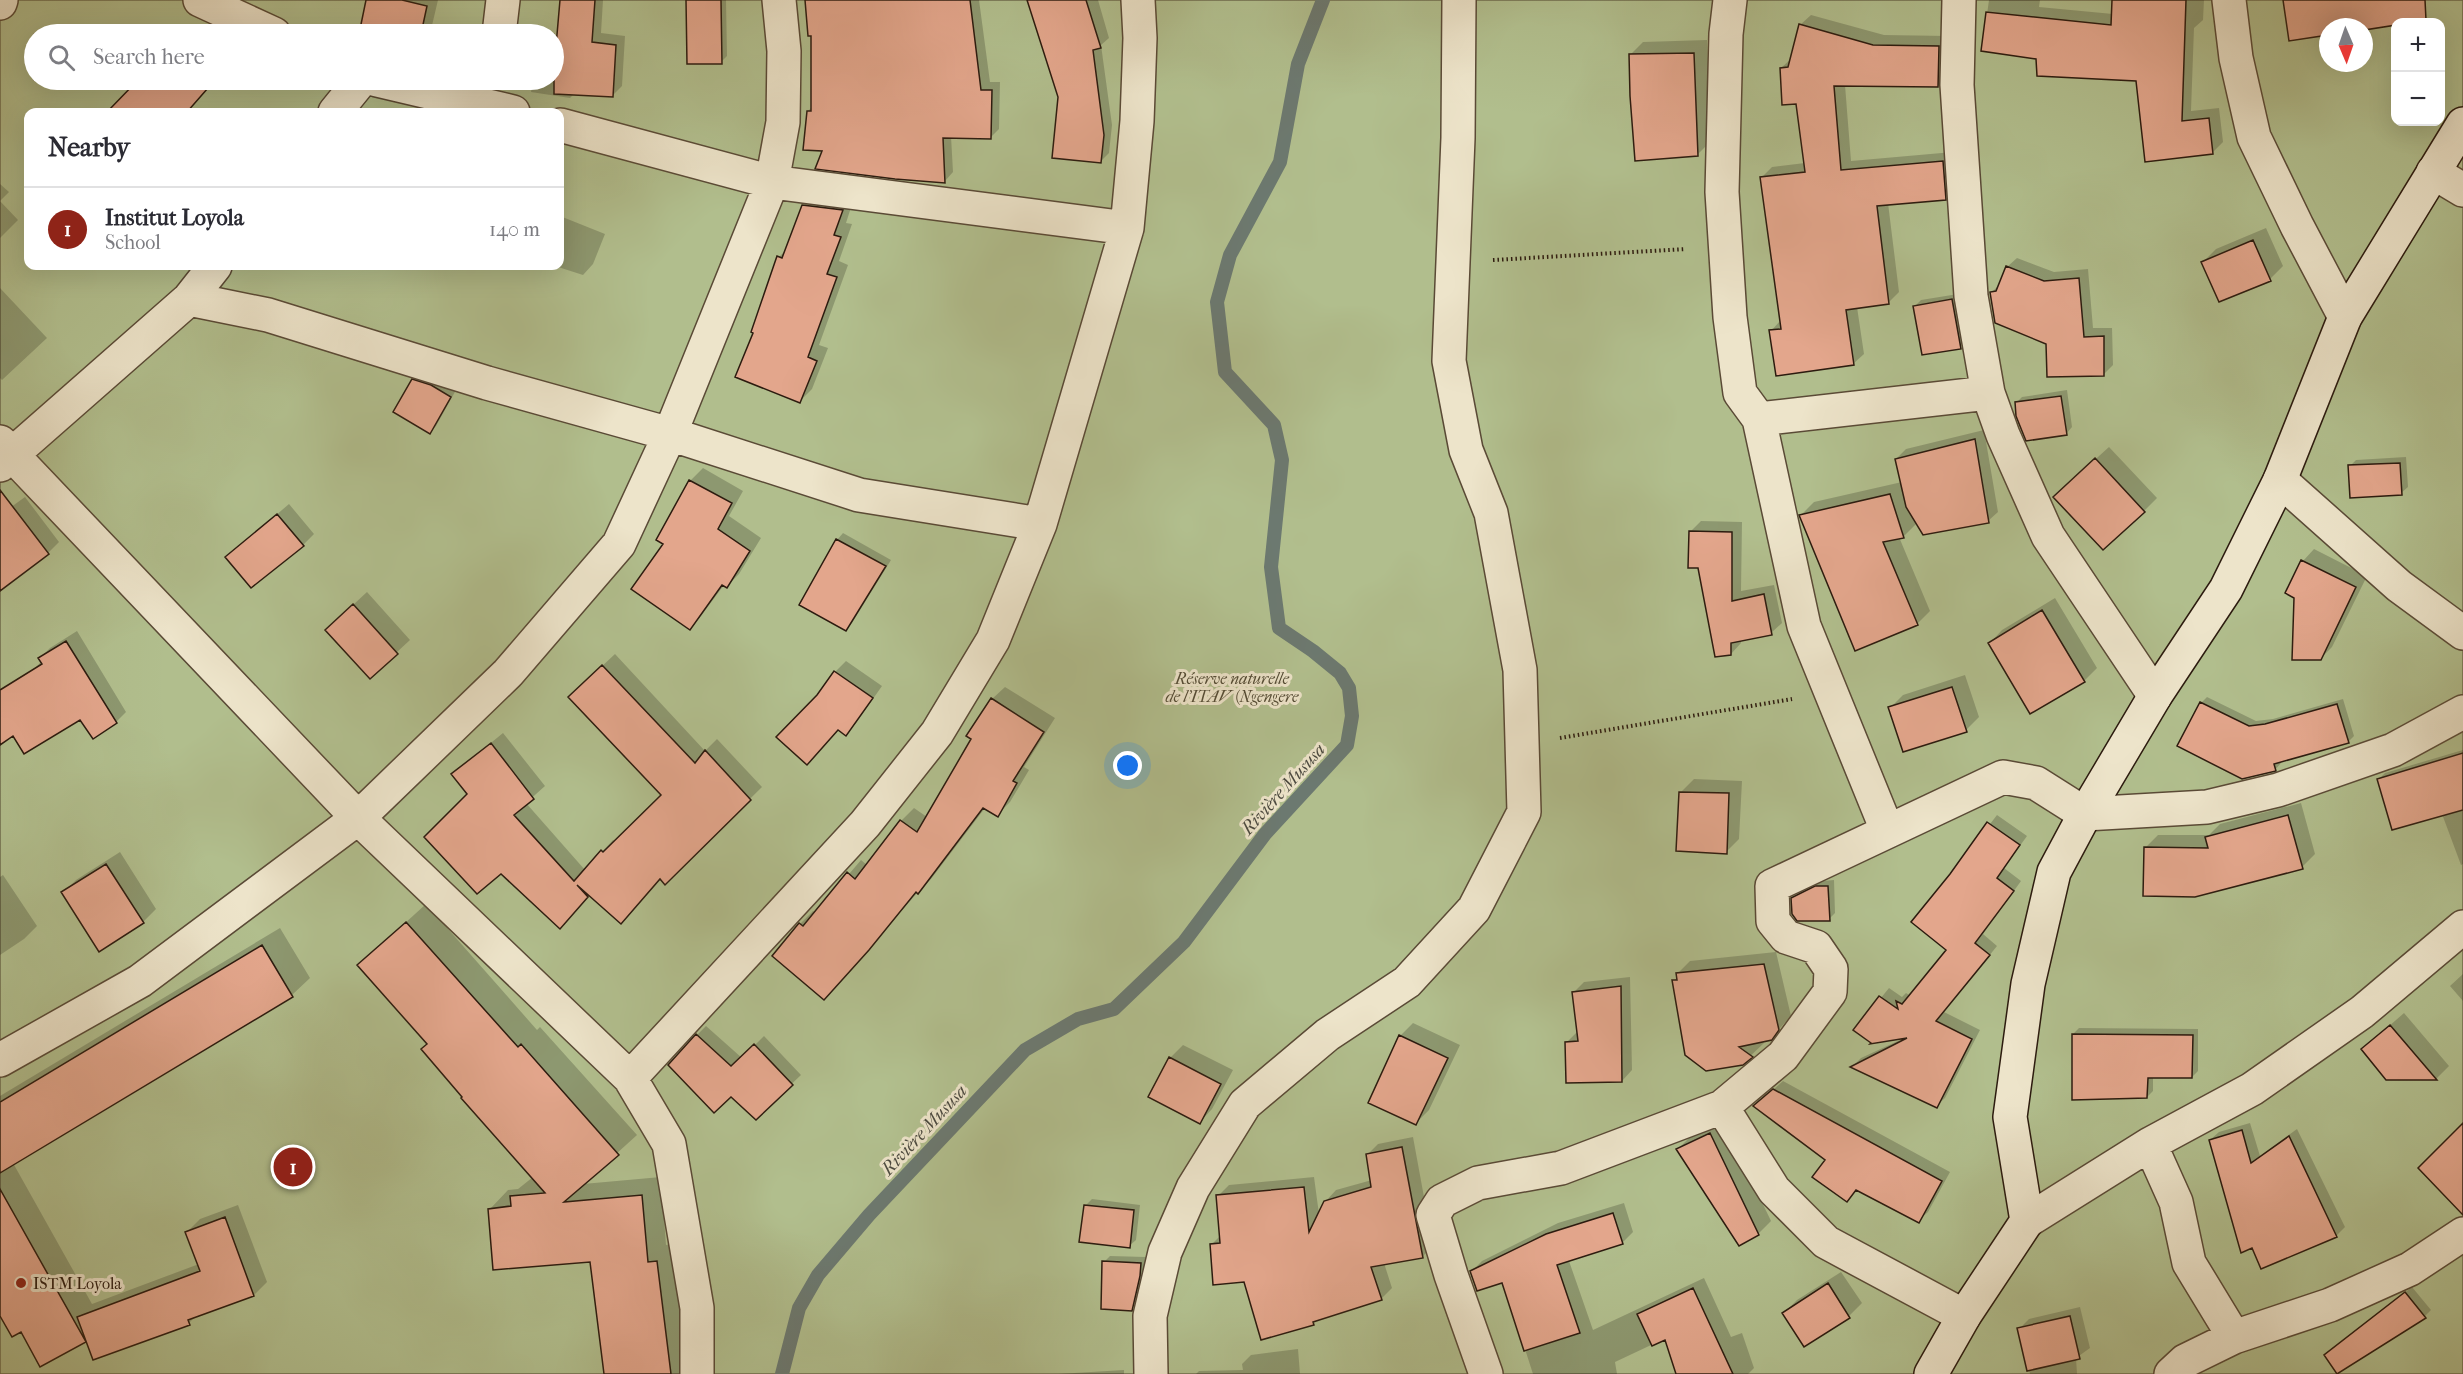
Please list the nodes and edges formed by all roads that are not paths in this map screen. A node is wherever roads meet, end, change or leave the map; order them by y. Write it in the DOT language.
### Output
graph roads {
  1 [pos="200,0"];
  2 [pos="503,0"];
  3 [pos="779,0"];
  4 [pos="1138,0"];
  5 [pos="1459,0"];
  6 [pos="1730,0"];
  7 [pos="1959,0"];
  8 [pos="2229,0"];
  9 [pos="252,24"];
  10 [pos="500,24"];
  11 [pos="353,90"];
  12 [pos="441,90"];
  13 [pos="499,99"];
  14 [pos="337,108"];
  15 [pos="2463,124"];
  16 [pos="564,126"];
  17 [pos="2433,172"];
  18 [pos="772,182"];
  19 [pos="2463,190"];
  20 [pos="1127,228"];
  21 [pos="212,270"];
  22 [pos="189,299"];
  23 [pos="2345,317"];
  24 [pos="1988,393"];
  25 [pos="1759,418"];
  26 [pos="670,434"];
  27 [pos="4,454"];
  28 [pos="2280,480"];
  29 [pos="1040,524"];
  30 [pos="2463,633"];
  31 [pos="2155,696"];
  32 [pos="2463,712"];
  33 [pos="2085,814"];
  34 [pos="358,819"];
  35 [pos="1887,830"];
  36 [pos="2463,927"];
  37 [pos="0,1060"];
  38 [pos="630,1078"];
  39 [pos="1722,1107"];
  40 [pos="2150,1144"];
  41 [pos="2027,1221"];
  42 [pos="2463,1234"];
  43 [pos="1964,1316"];
  44 [pos="2234,1337"];
  45 [pos="697,1374"];
  46 [pos="1151,1374"];
  47 [pos="1486,1374"];
  48 [pos="1931,1374"];
  49 [pos="2171,1374"];
  1 -- 9 [label="street"];
  2 -- 10 [label="street"];
  3 -- 18 [label="street"];
  4 -- 20 [label="street"];
  5 -- 46 [label="street"];
  6 -- 25 [label="street"];
  7 -- 24 [label="street"];
  8 -- 23 [label="street"];
  11 -- 14 [label="street"];
  12 -- 13 [label="street"];
  15 -- 17 [label="street"];
  16 -- 18 [label="street"];
  17 -- 19 [label="street"];
  17 -- 23 [label="street"];
  18 -- 20 [label="street"];
  18 -- 26 [label="street"];
  20 -- 29 [label="street"];
  21 -- 22 [label="street"];
  22 -- 26 [label="street"];
  22 -- 27 [label="street"];
  23 -- 28 [label="street"];
  24 -- 25 [label="street"];
  24 -- 31 [label="street"];
  25 -- 35 [label="street"];
  26 -- 29 [label="street"];
  26 -- 34 [label="street"];
  27 -- 34 [label="street"];
  28 -- 30 [label="street"];
  28 -- 31 [label="street"];
  29 -- 38 [label="street"];
  31 -- 33 [label="street"];
  32 -- 33 [label="street"];
  33 -- 35 [label="street"];
  33 -- 41 [label="street"];
  34 -- 37 [label="street"];
  34 -- 38 [label="street"];
  35 -- 39 [label="street"];
  36 -- 40 [label="street"];
  38 -- 45 [label="street"];
  39 -- 43 [label="street"];
  39 -- 47 [label="street"];
  40 -- 41 [label="street"];
  40 -- 44 [label="street"];
  41 -- 43 [label="street"];
  42 -- 44 [label="street"];
  43 -- 48 [label="street"];
  44 -- 49 [label="street"];
}
